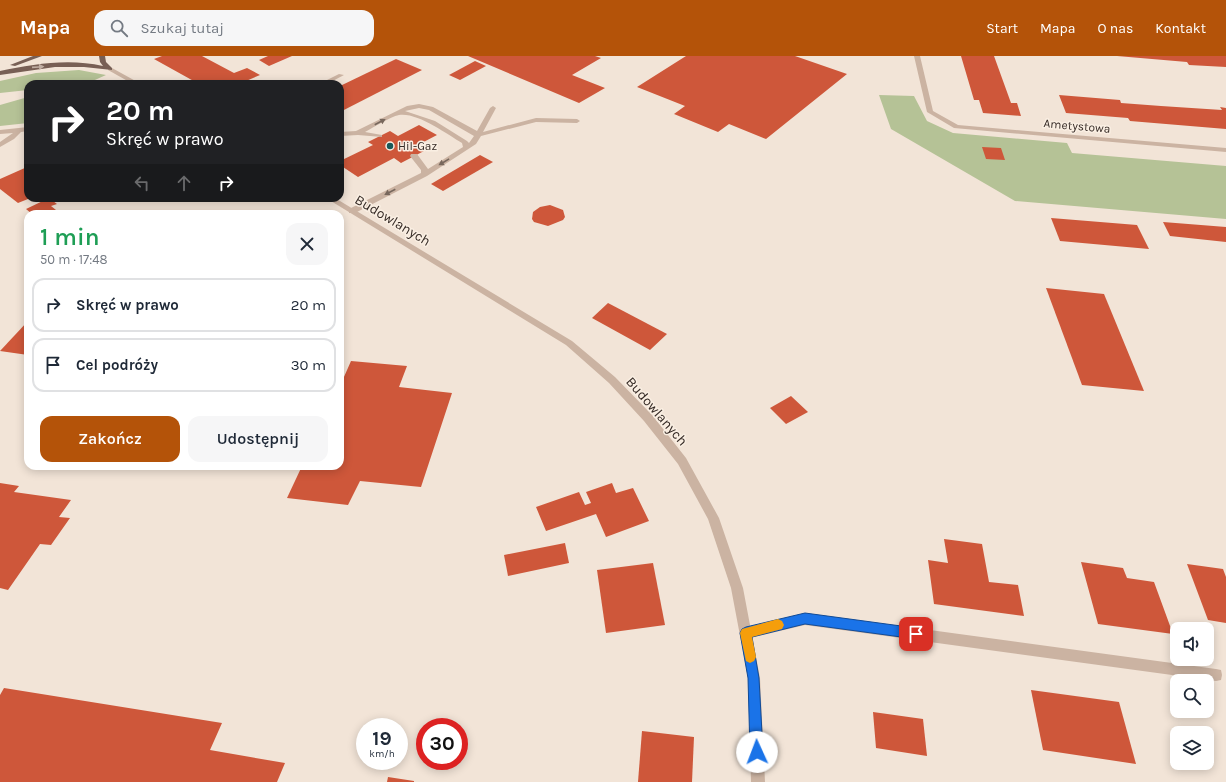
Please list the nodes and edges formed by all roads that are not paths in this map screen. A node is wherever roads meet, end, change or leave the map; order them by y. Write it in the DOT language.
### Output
graph roads {
  1 [pos="39,56"];
  2 [pos="102,56"];
  3 [pos="917,56"];
  4 [pos="110,69"];
  5 [pos="0,72"];
  6 [pos="341,75"];
  7 [pos="131,80"];
  8 [pos="330,80"];
  9 [pos="493,108"];
  10 [pos="395,114"];
  11 [pos="577,121"];
  12 [pos="24,130"];
  13 [pos="18,131"];
  14 [pos="0,132"];
  15 [pos="357,133"];
  16 [pos="344,134"];
  17 [pos="478,134"];
  18 [pos="380,136"];
  19 [pos="0,145"];
  20 [pos="467,148"];
  21 [pos="1226,150"];
  22 [pos="414,156"];
  23 [pos="424,174"];
  24 [pos="337,202"];
  25 [pos="352,211"];
  26 [pos="746,633"];
  27 [pos="1216,674"];
  28 [pos="758,782"];
  1 -- 5 [label="main road"];
  2 -- 4 [label="main road"];
  3 -- 21 [label="street, Ametystowa"];
  5 -- 4 [label="main road, one-way"];
  4 -- 7 [label="street"];
  6 -- 8 [label="street"];
  9 -- 17 [label="street"];
  15 -- 10 [label="street, one-way"];
  10 -- 17 [label="street"];
  10 -- 20 [label="street"];
  11 -- 17 [label="street"];
  12 -- 13 [label="street"];
  13 -- 14 [label="street"];
  13 -- 19 [label="street"];
  15 -- 16 [label="street"];
  15 -- 18 [label="street"];
  17 -- 20 [label="street"];
  20 -- 23 [label="street, one-way"];
  22 -- 23 [label="street"];
  23 -- 25 [label="street, one-way"];
  24 -- 25 [label="street, Budowlanych"];
  25 -- 26 [label="street, Budowlanych"];
  26 -- 27 [label="street"];
  26 -- 28 [label="street, Budowlanych"];
}
